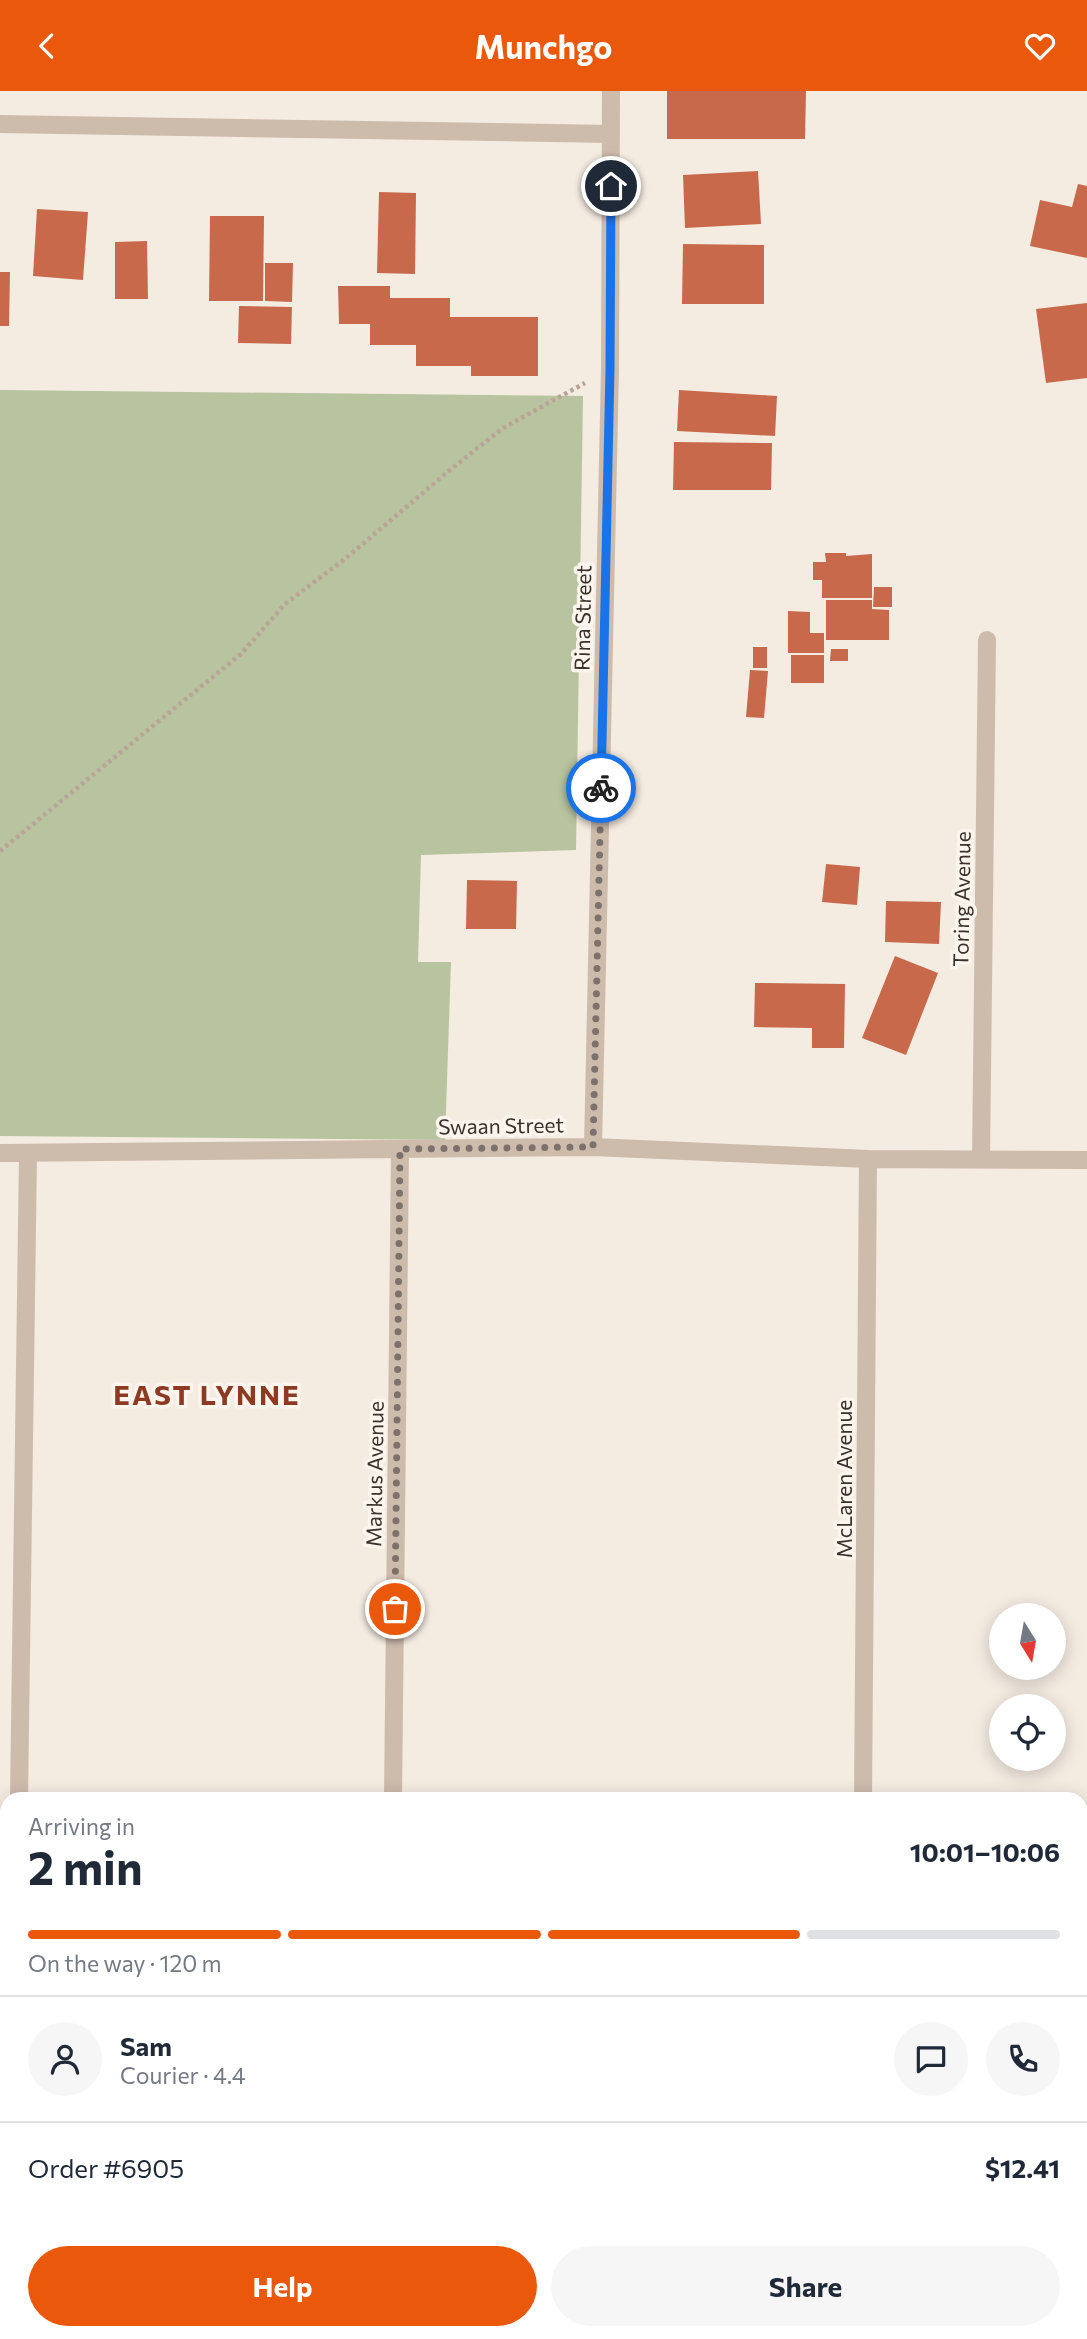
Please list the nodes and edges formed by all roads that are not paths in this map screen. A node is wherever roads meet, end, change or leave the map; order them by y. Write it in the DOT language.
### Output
graph roads {
  1 [pos="611,91"];
  2 [pos="0,124"];
  3 [pos="611,134"];
  4 [pos="987,640"];
  5 [pos="593,1147"];
  6 [pos="400,1149"];
  7 [pos="0,1153"];
  8 [pos="28,1154"];
  9 [pos="981,1159"];
  10 [pos="868,1160"];
  11 [pos="1087,1160"];
  12 [pos="19,1792"];
  13 [pos="393,1792"];
  14 [pos="863,1792"];
  1 -- 3 [label="street, Rina Street"];
  2 -- 3 [label="street"];
  3 -- 5 [label="street, Rina Street"];
  4 -- 9 [label="street, Toring Avenue"];
  5 -- 6 [label="street, Swaan Street"];
  5 -- 10 [label="street, Swaan Street"];
  6 -- 8 [label="street, Swaan Street"];
  6 -- 13 [label="street, Markus Avenue"];
  7 -- 8 [label="street, Swaan Street"];
  8 -- 12 [label="street"];
  9 -- 10 [label="street, Swaan Street"];
  9 -- 11 [label="street, Swaan Street"];
  10 -- 14 [label="street, McLaren Avenue"];
}
